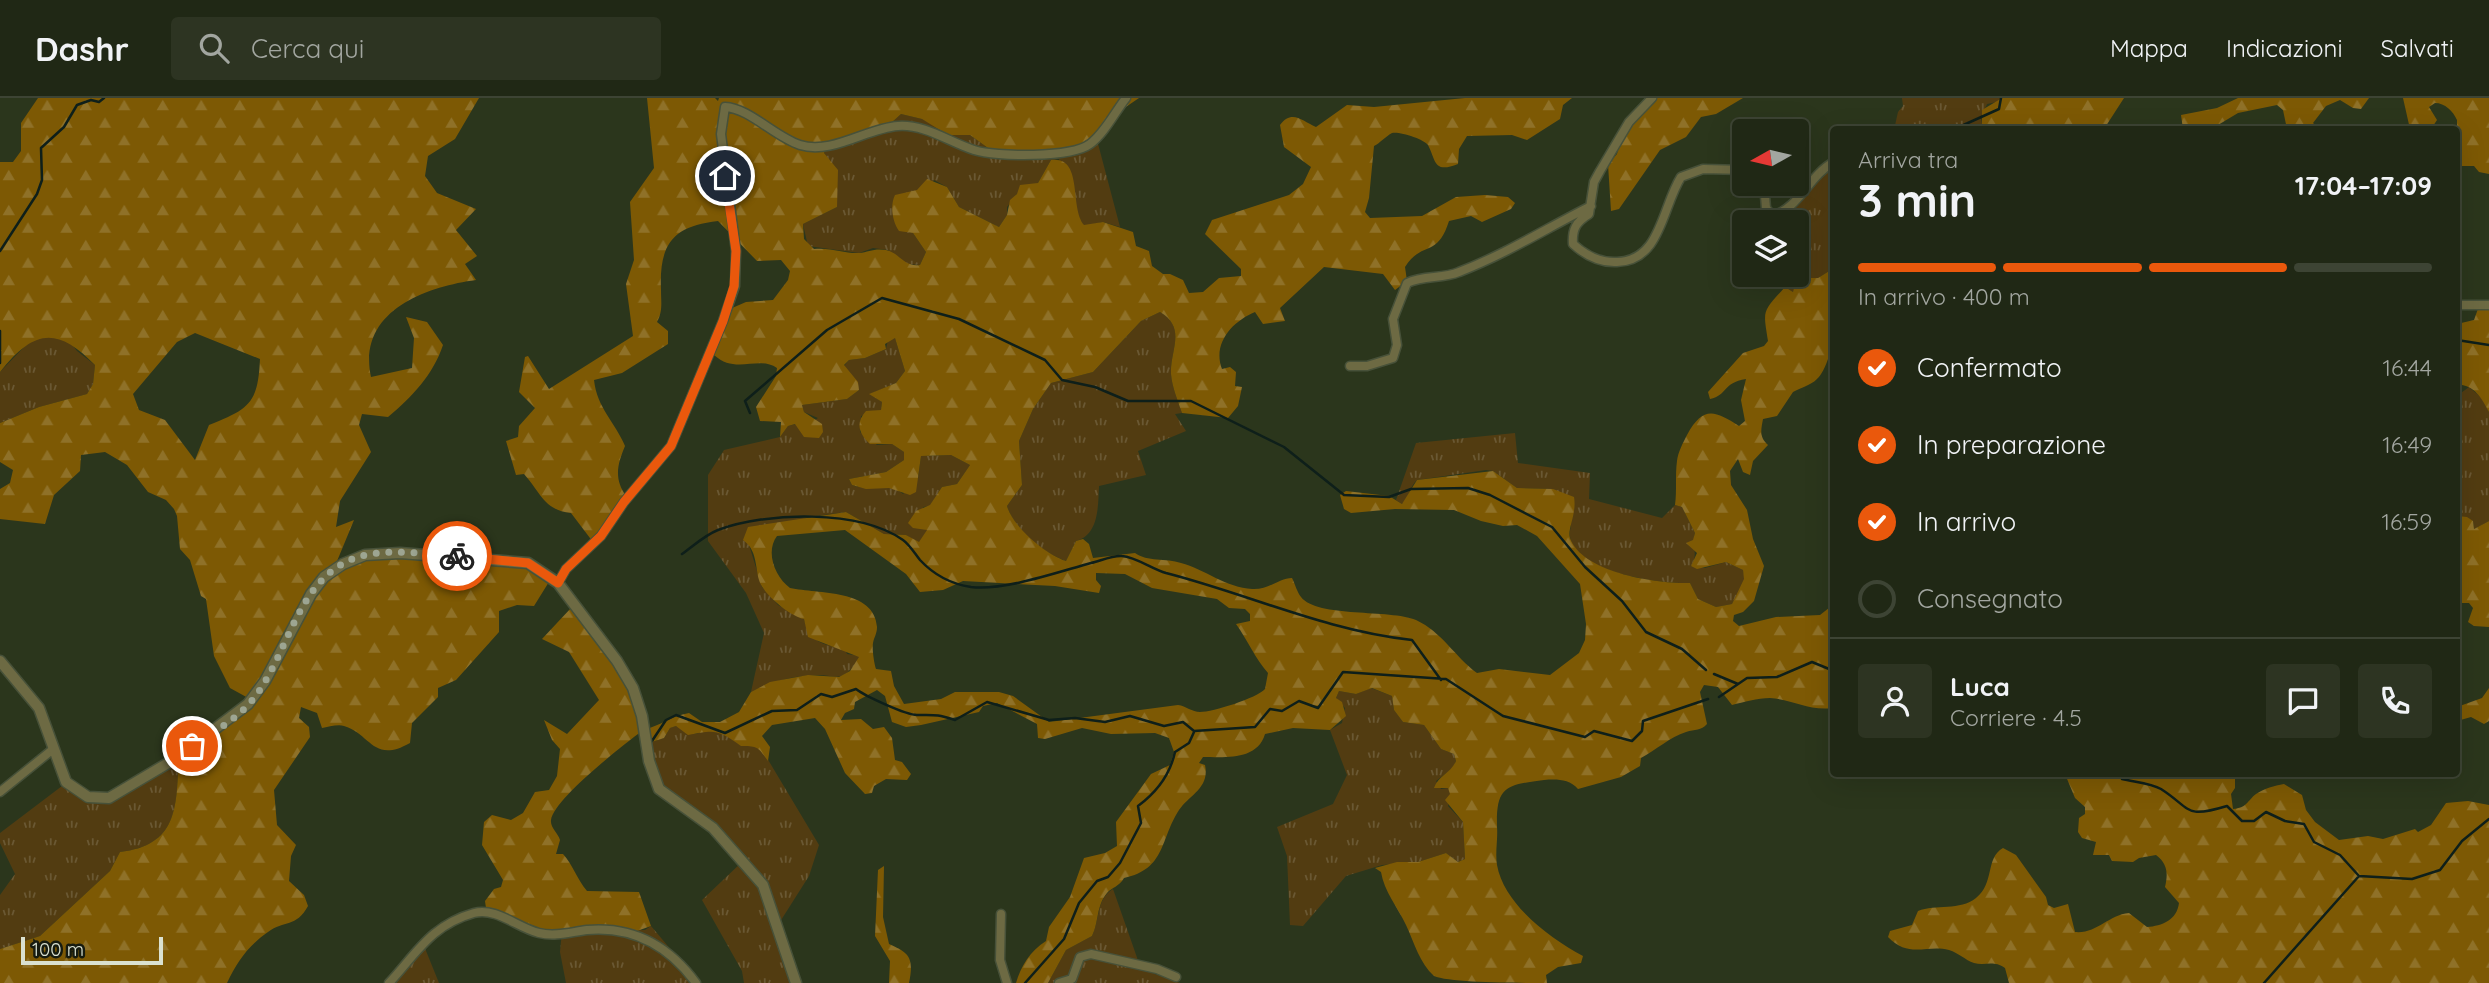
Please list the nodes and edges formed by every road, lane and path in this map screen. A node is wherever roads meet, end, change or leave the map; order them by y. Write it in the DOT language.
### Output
graph roads {
  1 [pos="1126,98"];
  2 [pos="1652,98"];
  3 [pos="1830,164"];
  4 [pos="1732,170"];
  5 [pos="1810,183"];
  6 [pos="1765,196"];
  7 [pos="1798,196"];
  8 [pos="1591,206"];
  9 [pos="2460,305"];
  10 [pos="2489,305"];
  11 [pos="1350,366"];
  12 [pos="558,583"];
  13 [pos="0,661"];
  14 [pos="52,750"];
  15 [pos="0,792"];
  16 [pos="1001,914"];
  17 [pos="1176,977"];
  18 [pos="1073,981"];
  19 [pos="389,983"];
  20 [pos="696,983"];
  21 [pos="796,983"];
  22 [pos="1007,983"];
  23 [pos="1059,983"];
  1 -- 12 [label="street"];
  2 -- 8 [label="street"];
  3 -- 5 [label="street"];
  4 -- 8 [label="street"];
  6 -- 7 [label="street"];
  8 -- 11 [label="street"];
  9 -- 10 [label="street"];
  12 -- 14 [label="street"];
  12 -- 21 [label="street"];
  13 -- 14 [label="street"];
  14 -- 15 [label="street"];
  16 -- 22 [label="street"];
  17 -- 18 [label="street"];
  18 -- 23 [label="street"];
  19 -- 20 [label="street"];
}
